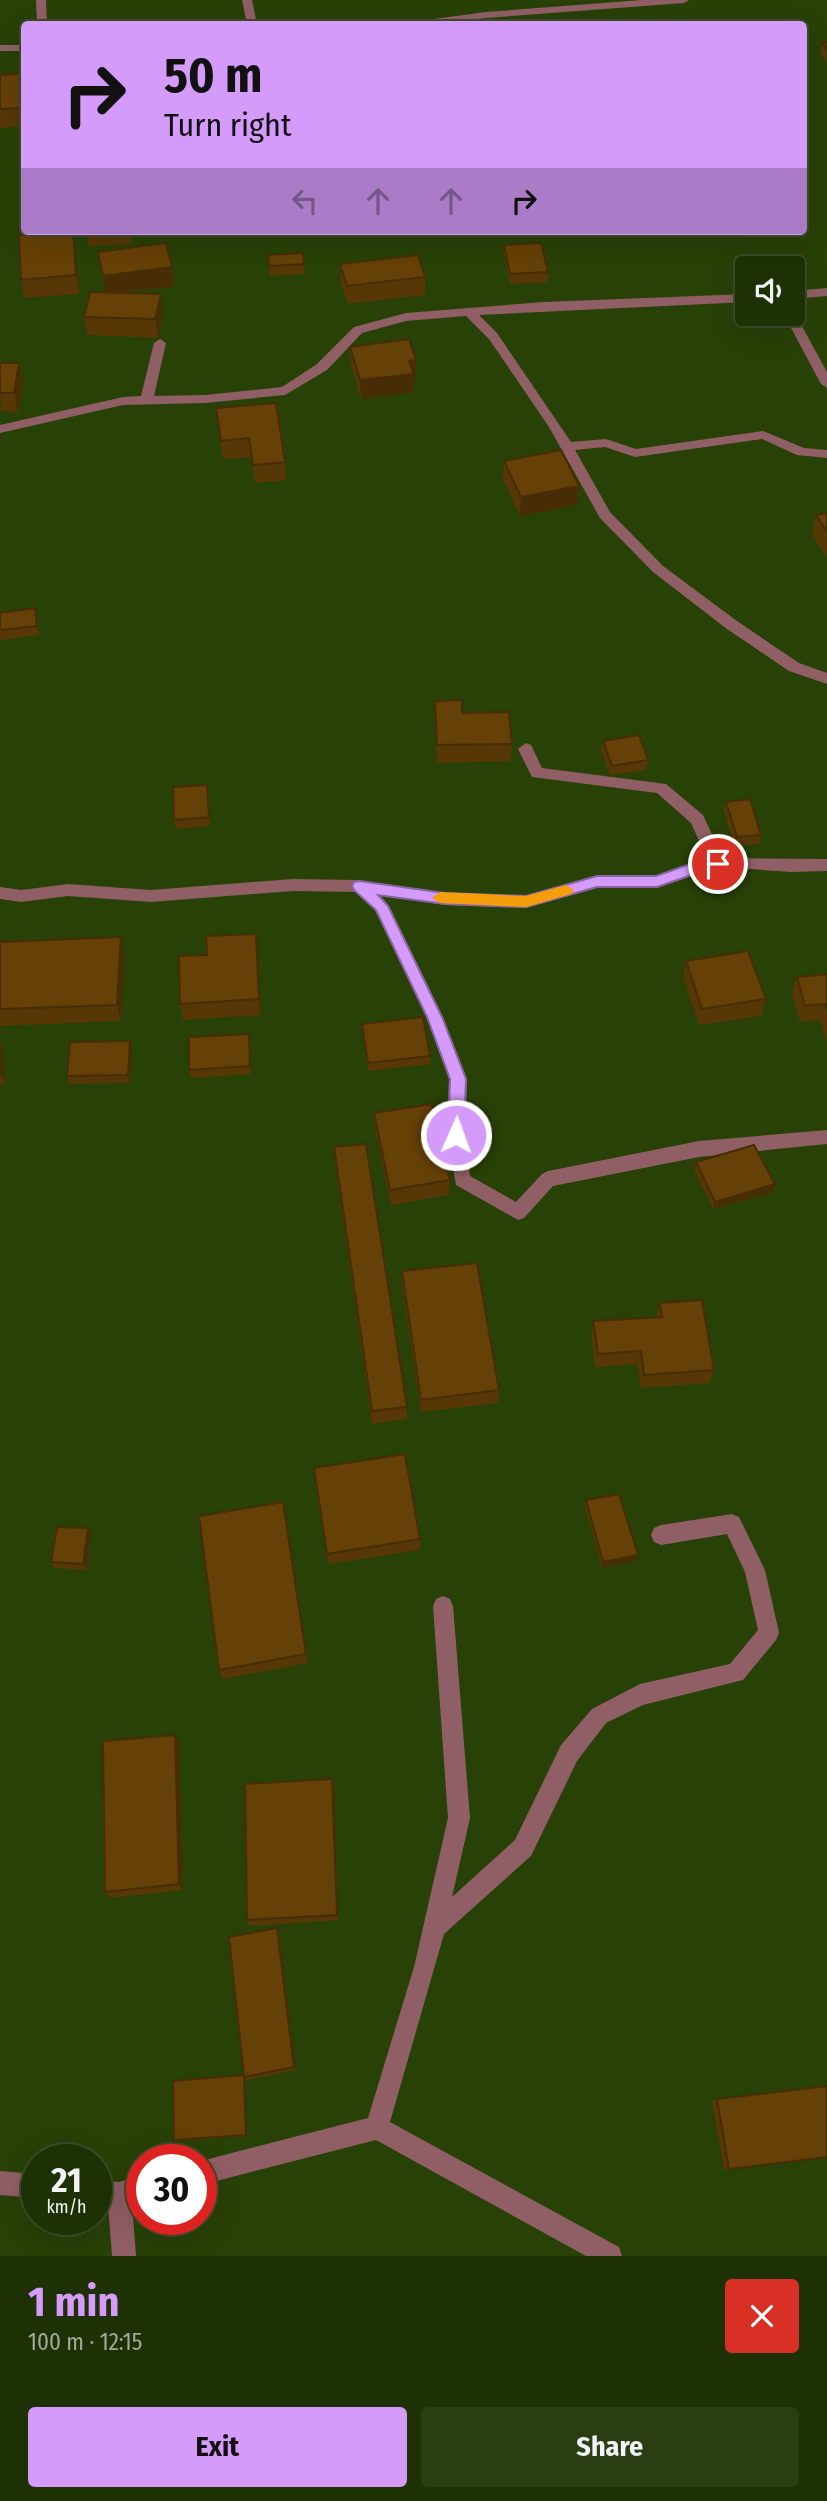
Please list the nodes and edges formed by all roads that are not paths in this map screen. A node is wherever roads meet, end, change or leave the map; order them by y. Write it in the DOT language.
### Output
graph roads {
  1 [pos="41,0"];
  2 [pos="247,0"];
  3 [pos="684,0"];
  4 [pos="42,21"];
  5 [pos="251,21"];
  6 [pos="441,21"];
  7 [pos="0,48"];
  8 [pos="21,48"];
  9 [pos="827,292"];
  10 [pos="805,294"];
  11 [pos="735,298"];
  12 [pos="469,312"];
  13 [pos="796,326"];
  14 [pos="160,343"];
  15 [pos="827,384"];
  16 [pos="146,402"];
  17 [pos="0,429"];
  18 [pos="567,447"];
  19 [pos="827,454"];
  20 [pos="827,679"];
  21 [pos="526,749"];
  22 [pos="718,864"];
  23 [pos="827,865"];
  24 [pos="359,886"];
  25 [pos="0,893"];
  26 [pos="827,1137"];
  27 [pos="661,1535"];
  28 [pos="443,1606"];
  29 [pos="433,1929"];
  30 [pos="377,2128"];
  31 [pos="217,2169"];
  32 [pos="0,2183"];
  33 [pos="21,2185"];
  34 [pos="119,2191"];
  35 [pos="124,2256"];
  36 [pos="610,2256"];
  1 -- 4 [label="street"];
  2 -- 5 [label="street"];
  3 -- 6 [label="street"];
  7 -- 8 [label="street"];
  9 -- 10 [label="street"];
  11 -- 12 [label="street"];
  12 -- 16 [label="street"];
  12 -- 18 [label="street"];
  13 -- 15 [label="street"];
  14 -- 16 [label="street"];
  16 -- 17 [label="street"];
  18 -- 19 [label="street"];
  18 -- 20 [label="street"];
  21 -- 22 [label="street"];
  22 -- 23 [label="street"];
  22 -- 24 [label="street"];
  24 -- 25 [label="street"];
  24 -- 26 [label="street"];
  27 -- 29 [label="street"];
  28 -- 29 [label="street"];
  29 -- 30 [label="street"];
  30 -- 31 [label="street"];
  30 -- 36 [label="street"];
  32 -- 33 [label="street"];
  34 -- 35 [label="street"];
}
